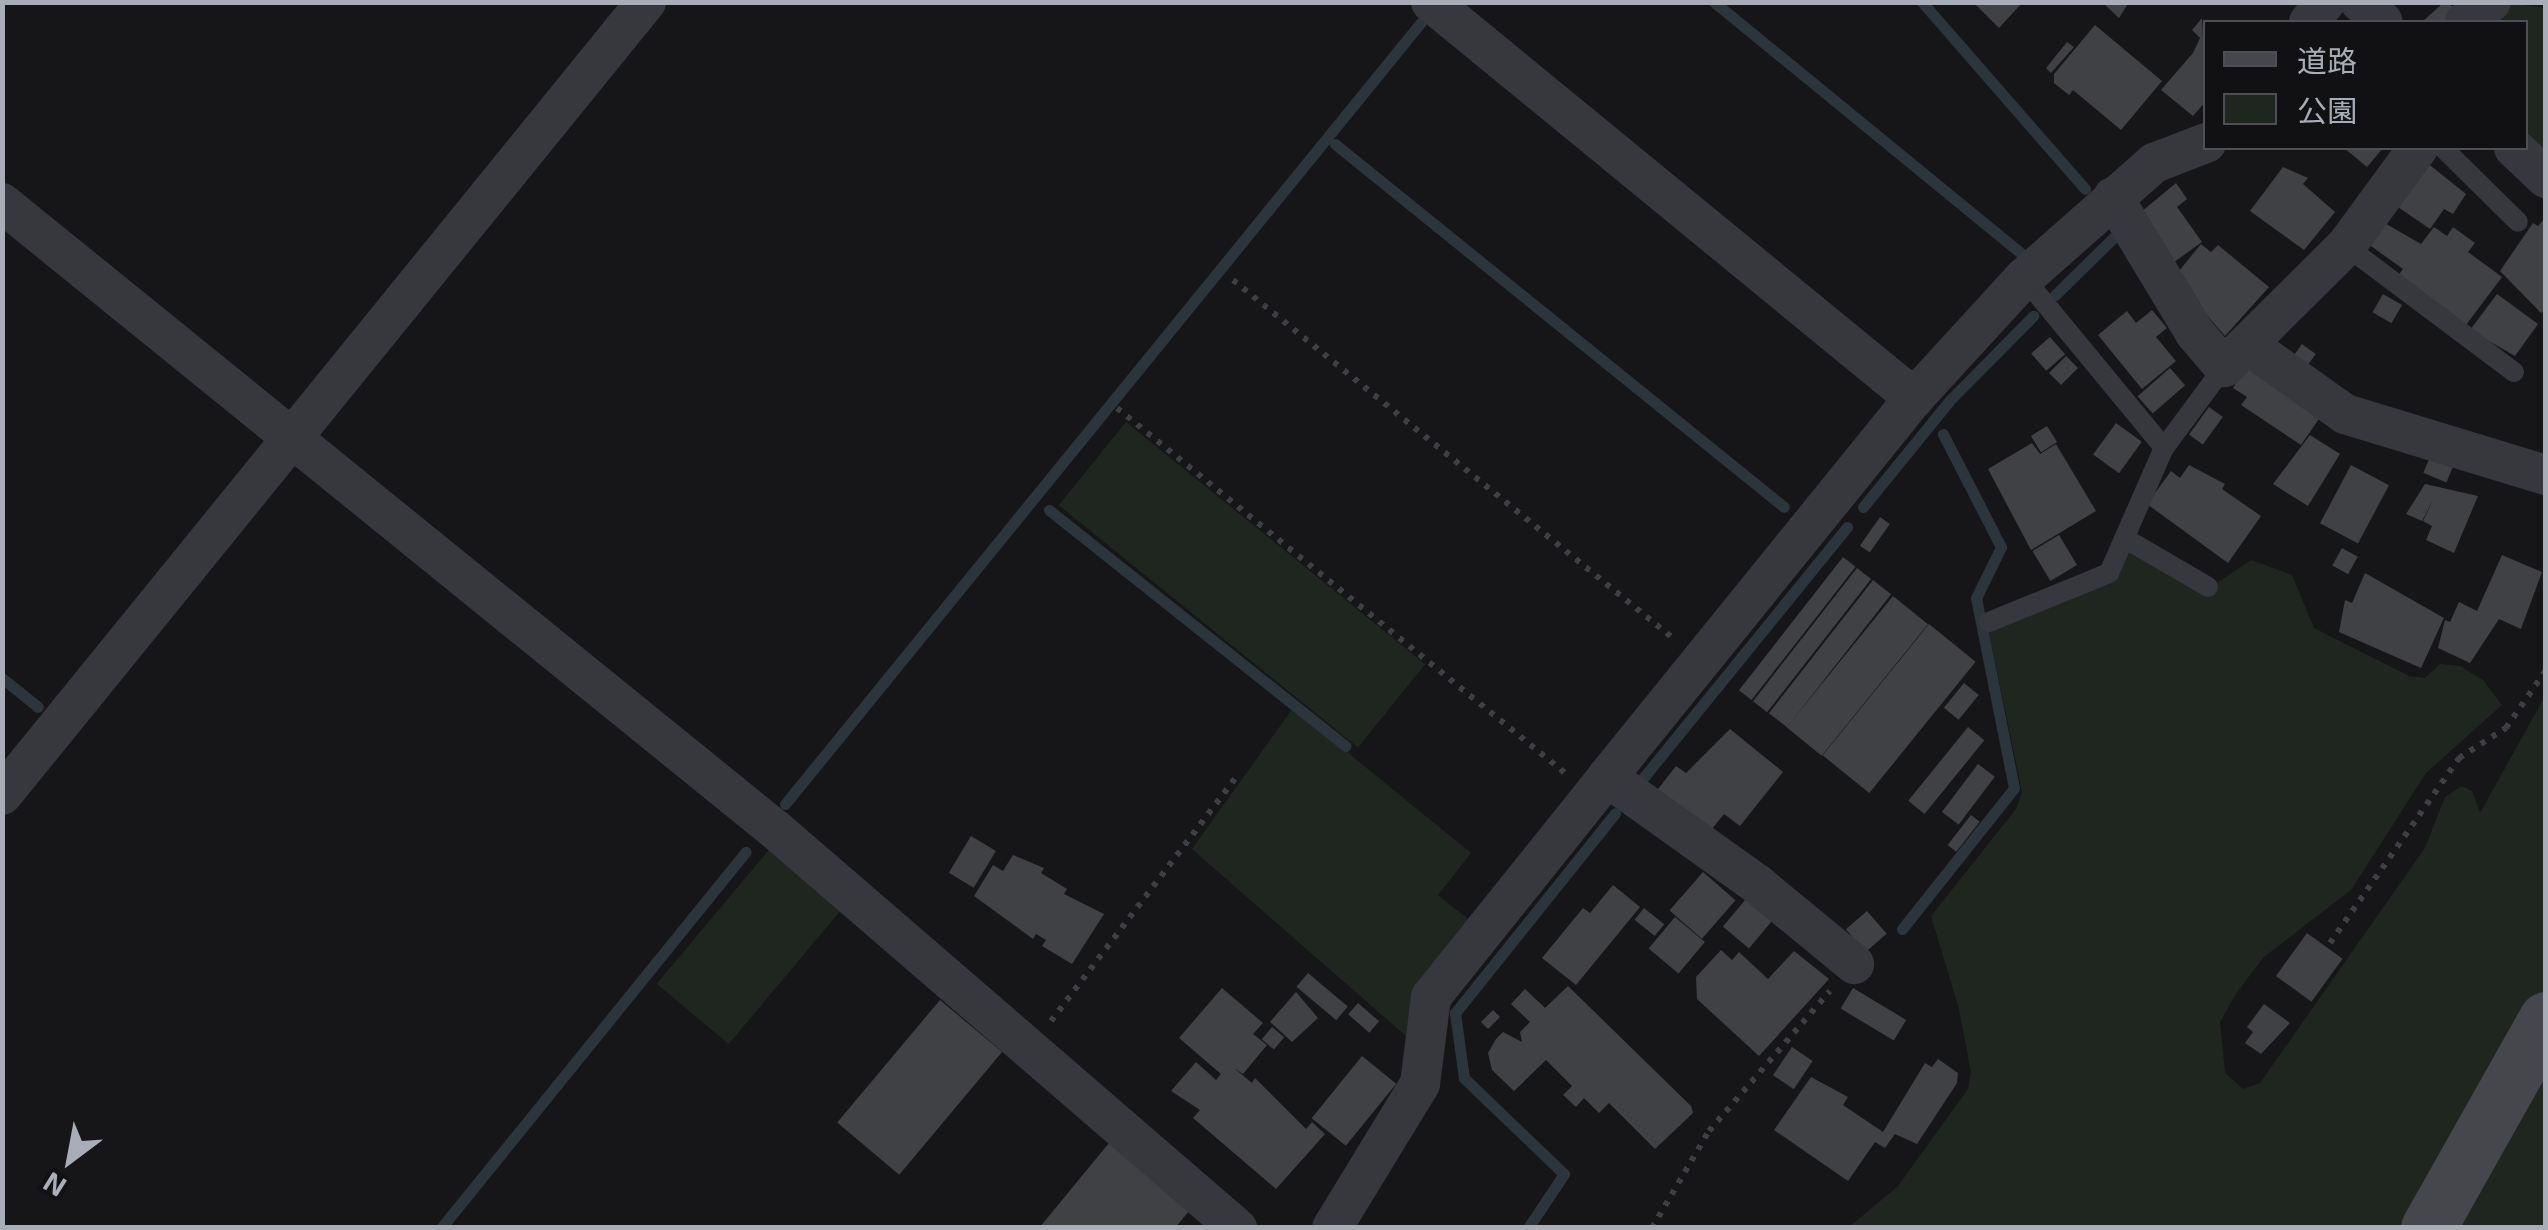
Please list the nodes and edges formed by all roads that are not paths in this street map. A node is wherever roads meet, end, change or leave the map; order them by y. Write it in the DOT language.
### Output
graph roads {
  1 [pos="646,2"];
  2 [pos="1431,2"];
  3 [pos="2360,2"];
  4 [pos="2490,2"];
  5 [pos="2380,20"];
  6 [pos="2468,20"];
  7 [pos="2203,143"];
  8 [pos="2417,150"];
  9 [pos="2445,150"];
  10 [pos="2516,150"];
  11 [pos="2546,178"];
  12 [pos="2112,196"];
  13 [pos="2,203"];
  14 [pos="2518,222"];
  15 [pos="2346,246"];
  16 [pos="2024,278"];
  17 [pos="2236,356"];
  18 [pos="2514,372"];
  19 [pos="1914,398"];
  20 [pos="293,438"];
  21 [pos="2164,448"];
  22 [pos="2546,475"];
  23 [pos="2126,539"];
  24 [pos="2208,586"];
  25 [pos="1989,622"];
  26 [pos="1600,786"];
  27 [pos="2,795"];
  28 [pos="1854,964"];
  29 [pos="2546,1019"];
  30 [pos="1237,1228"];
  31 [pos="1332,1228"];
  32 [pos="2428,1228"];
  1 -- 20 [label="street"];
  2 -- 19 [label="street"];
  3 -- 5 [label="street"];
  4 -- 6 [label="street"];
  7 -- 12 [label="street"];
  8 -- 15 [label="street"];
  9 -- 14 [label="lane"];
  10 -- 11 [label="street"];
  12 -- 16 [label="street"];
  12 -- 17 [label="street"];
  13 -- 20 [label="street"];
  15 -- 17 [label="street"];
  15 -- 18 [label="lane"];
  16 -- 19 [label="street"];
  16 -- 21 [label="lane"];
  17 -- 21 [label="lane"];
  17 -- 22 [label="street"];
  19 -- 26 [label="street"];
  20 -- 27 [label="street"];
  20 -- 30 [label="street"];
  21 -- 23 [label="lane"];
  23 -- 24 [label="lane"];
  23 -- 25 [label="lane"];
  26 -- 28 [label="street"];
  26 -- 31 [label="street"];
  29 -- 32 [label="street"];
}
